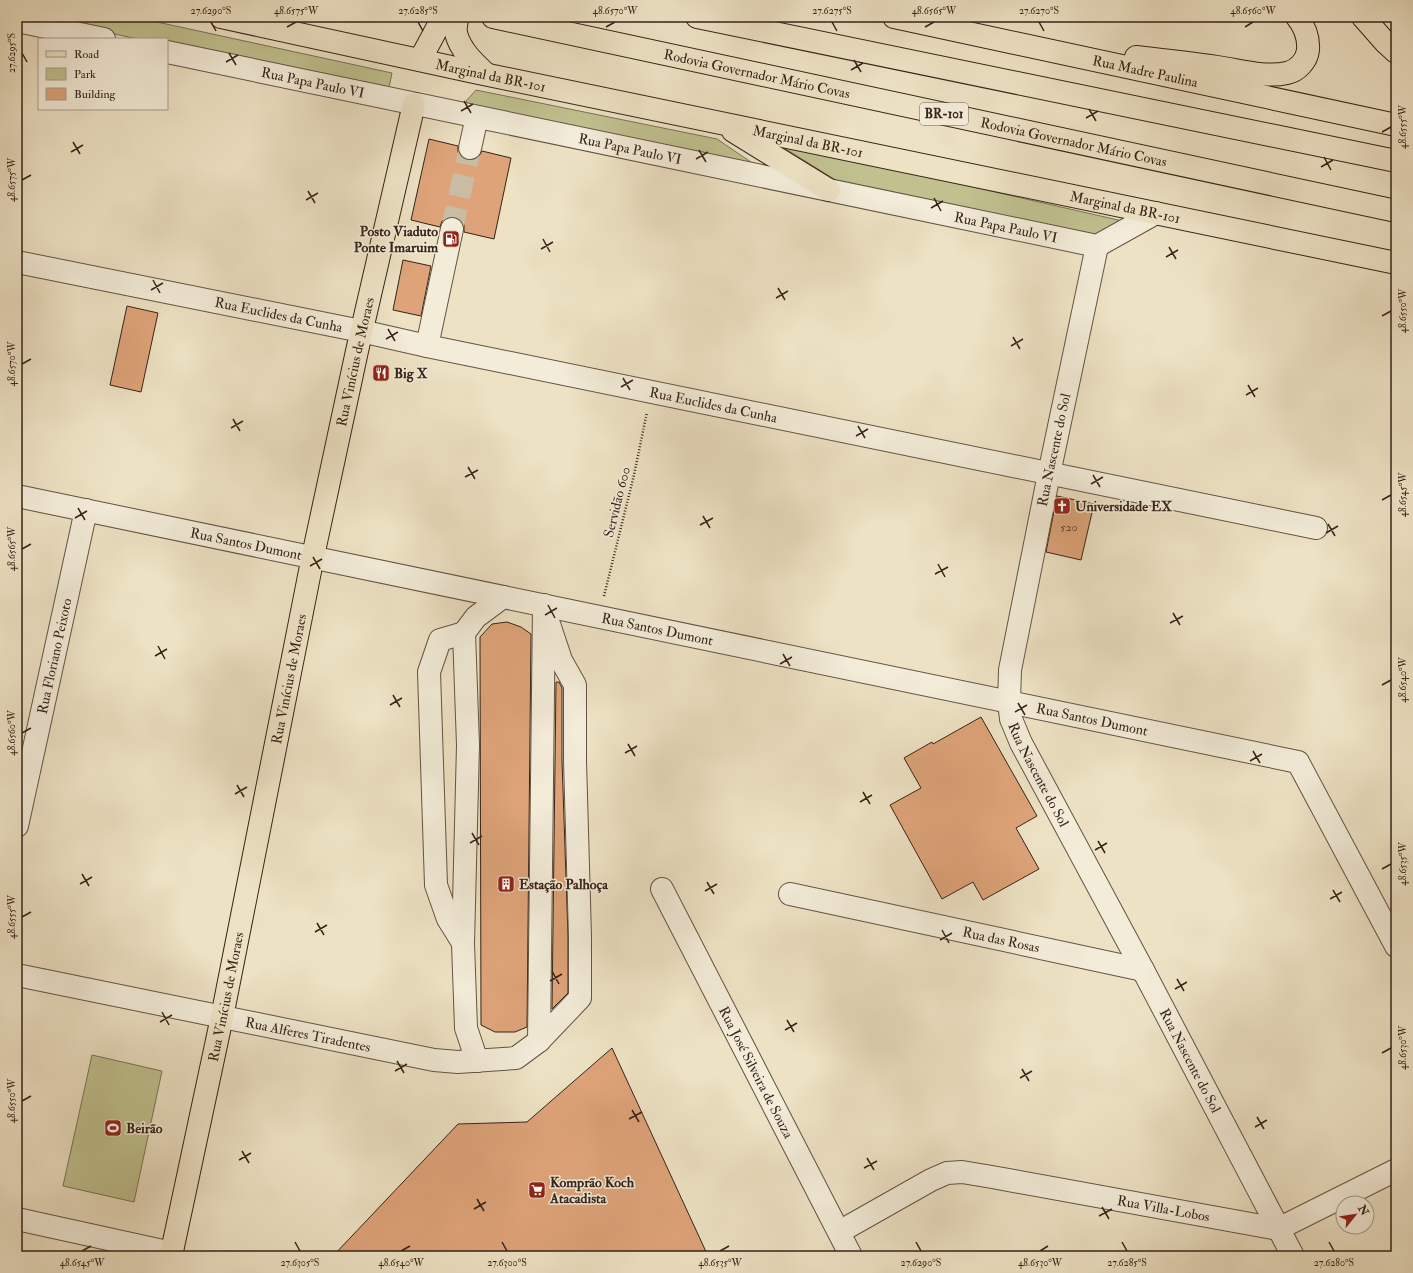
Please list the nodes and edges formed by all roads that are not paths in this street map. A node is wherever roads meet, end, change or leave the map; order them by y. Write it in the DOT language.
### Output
graph roads {
  1 [pos="221,17"];
  2 [pos="443,17"];
  3 [pos="457,17"];
  4 [pos="493,17"];
  5 [pos="697,17"];
  6 [pos="894,17"];
  7 [pos="1297,17"];
  8 [pos="1364,17"];
  9 [pos="17,21"];
  10 [pos="99,38"];
  11 [pos="168,52"];
  12 [pos="1396,52"];
  13 [pos="1082,58"];
  14 [pos="420,60"];
  15 [pos="486,74"];
  16 [pos="414,104"];
  17 [pos="477,117"];
  18 [pos="721,123"];
  19 [pos="1396,125"];
  20 [pos="470,148"];
  21 [pos="1396,161"];
  22 [pos="829,190"];
  23 [pos="1396,211"];
  24 [pos="1156,213"];
  25 [pos="452,229"];
  26 [pos="1097,246"];
  27 [pos="17,262"];
  28 [pos="1396,263"];
  29 [pos="361,331"];
  30 [pos="427,346"];
  31 [pos="1049,474"];
  32 [pos="17,496"];
  33 [pos="86,510"];
  34 [pos="1316,528"];
  35 [pos="312,556"];
  36 [pos="503,597"];
  37 [pos="544,605"];
  38 [pos="464,633"];
  39 [pos="1009,702"];
  40 [pos="17,826"];
  41 [pos="662,889"];
  42 [pos="790,894"];
  43 [pos="463,943"];
  44 [pos="1396,946"];
  45 [pos="1143,970"];
  46 [pos="17,975"];
  47 [pos="222,1017"];
  48 [pos="539,1041"];
  49 [pos="477,1061"];
  50 [pos="1396,1170"];
  51 [pos="17,1219"];
  52 [pos="1278,1229"];
  53 [pos="838,1232"];
  54 [pos="171,1255"];
  55 [pos="851,1256"];
  56 [pos="1293,1256"];
  1 -- 14 [label="main road, Marginal da BR-101"];
  2 -- 14 [label="main road"];
  3 -- 15 [label="main road"];
  4 -- 23 [label="main road, Rodovia Governador Mário Covas / BR-101"];
  5 -- 21 [label="main road"];
  6 -- 13 [label="main road, Rua Madre Paulina"];
  7 -- 13 [label="main road"];
  8 -- 12 [label="main road"];
  9 -- 10 [label="street"];
  11 -- 16 [label="street, Rua Papa Paulo VI"];
  13 -- 19 [label="main road, Rua Madre Paulina"];
  14 -- 15 [label="main road, Marginal da BR-101"];
  15 -- 18 [label="main road, Marginal da BR-101"];
  16 -- 17 [label="street, Rua Papa Paulo VI"];
  16 -- 29 [label="main road, Rua Vinícius de Moraes"];
  17 -- 20 [label="street"];
  17 -- 22 [label="street, Rua Papa Paulo VI"];
  18 -- 22 [label="main road"];
  18 -- 24 [label="main road, Marginal da BR-101"];
  22 -- 26 [label="street, Rua Papa Paulo VI"];
  24 -- 26 [label="street"];
  24 -- 28 [label="main road, Marginal da BR-101"];
  25 -- 30 [label="street"];
  26 -- 31 [label="street, Rua Nascente do Sol"];
  27 -- 29 [label="street, Rua Euclides da Cunha"];
  29 -- 30 [label="street, Rua Euclides da Cunha"];
  29 -- 35 [label="main road, Rua Vinícius de Moraes"];
  30 -- 31 [label="street, Rua Euclides da Cunha"];
  31 -- 34 [label="street, Rua Euclides da Cunha"];
  31 -- 39 [label="street, Rua Nascente do Sol"];
  32 -- 33 [label="street, Rua Santos Dumont"];
  33 -- 35 [label="street, Rua Santos Dumont"];
  33 -- 40 [label="street, Rua Floriano Peixoto"];
  35 -- 36 [label="street, Rua Santos Dumont"];
  35 -- 47 [label="main road, Rua Vinícius de Moraes"];
  36 -- 37 [label="street, Rua Santos Dumont"];
  36 -- 38 [label="street"];
  37 -- 39 [label="street, Rua Santos Dumont"];
  37 -- 48 [label="street"];
  37 -- 48 [label="street, Rua Alferes Tiradentes"];
  38 -- 43 [label="street"];
  38 -- 43 [label="street"];
  39 -- 44 [label="street, Rua Santos Dumont"];
  39 -- 45 [label="street, Rua Nascente do Sol"];
  41 -- 53 [label="street, Rua José Silveira de Souza"];
  42 -- 45 [label="street, Rua das Rosas"];
  43 -- 49 [label="street"];
  45 -- 52 [label="street, Rua Nascente do Sol"];
  46 -- 47 [label="street, Rua Alferes Tiradentes"];
  47 -- 49 [label="street, Rua Alferes Tiradentes"];
  47 -- 54 [label="main road, Rua Vinícius de Moraes"];
  48 -- 49 [label="street, Rua Alferes Tiradentes"];
  50 -- 52 [label="street"];
  51 -- 54 [label="street"];
  52 -- 53 [label="street, Rua Villa-Lobos"];
  52 -- 56 [label="street, Rua Nascente do Sol"];
  53 -- 55 [label="street, Rua José Silveira de Souza"];
}
